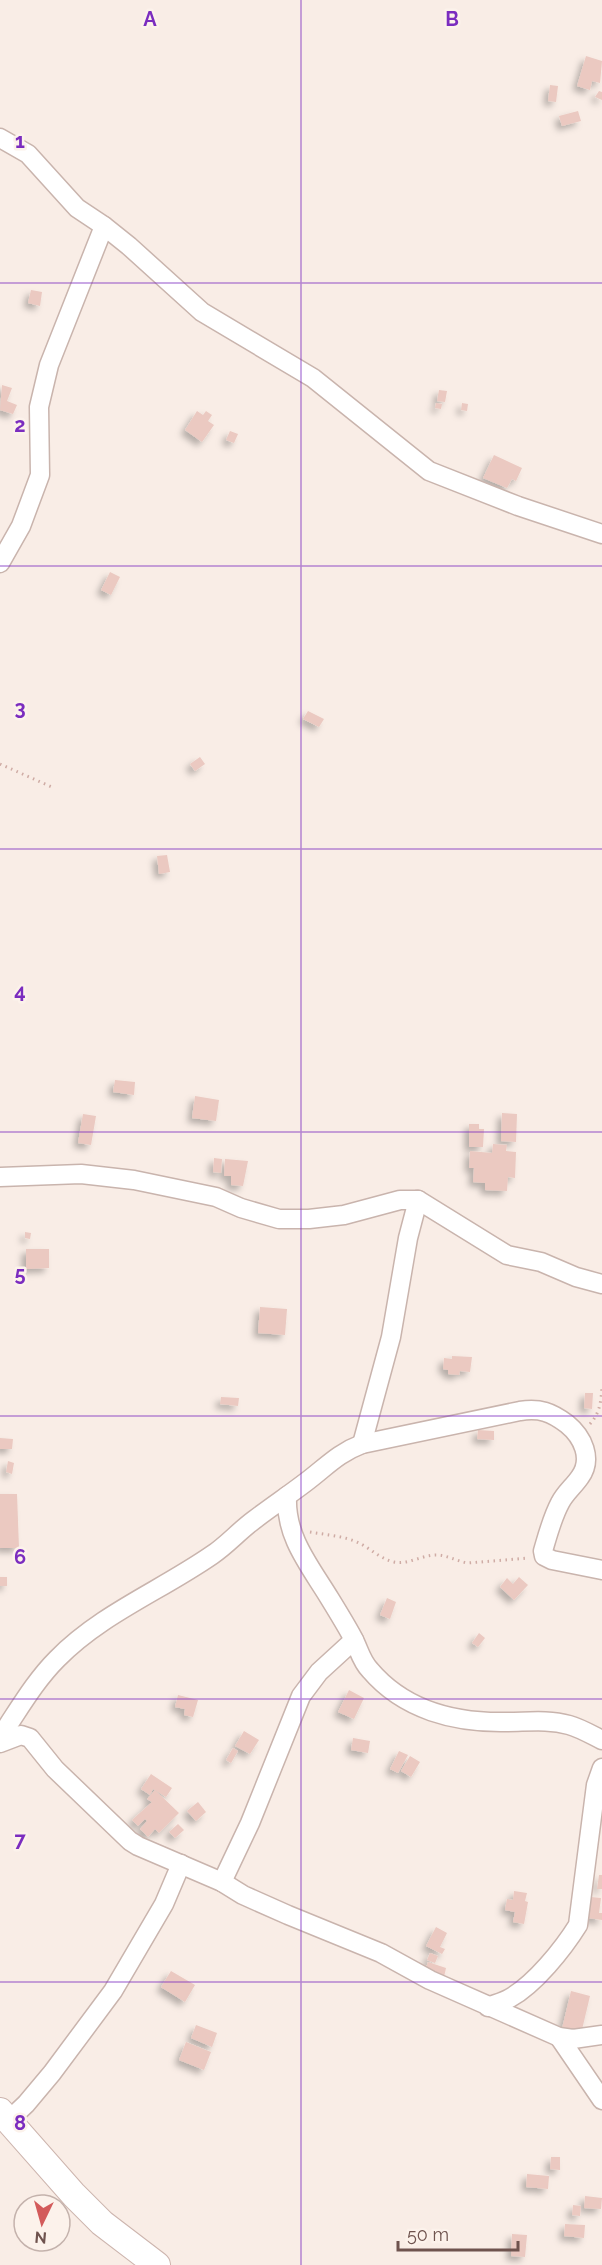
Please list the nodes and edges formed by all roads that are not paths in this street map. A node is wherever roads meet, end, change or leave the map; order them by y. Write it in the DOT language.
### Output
graph roads {
  1 [pos="0,138"];
  2 [pos="104,226"];
  3 [pos="602,534"];
  4 [pos="0,563"];
  5 [pos="0,1177"];
  6 [pos="418,1200"];
  7 [pos="602,1284"];
  8 [pos="362,1444"];
  9 [pos="602,1469"];
  10 [pos="582,1476"];
  11 [pos="287,1496"];
  12 [pos="602,1570"];
  13 [pos="354,1640"];
  14 [pos="0,1737"];
  15 [pos="602,1740"];
  16 [pos="0,1743"];
  17 [pos="602,1768"];
  18 [pos="181,1864"];
  19 [pos="222,1882"];
  20 [pos="488,2007"];
  21 [pos="602,2035"];
  22 [pos="559,2037"];
  23 [pos="602,2100"];
  24 [pos="4,2116"];
  25 [pos="157,2265"];
  1 -- 2 [label="street"];
  2 -- 3 [label="street"];
  2 -- 4 [label="street"];
  5 -- 6 [label="street"];
  6 -- 7 [label="street"];
  6 -- 8 [label="street"];
  8 -- 10 [label="street"];
  8 -- 11 [label="street"];
  9 -- 10 [label="street"];
  10 -- 12 [label="street"];
  11 -- 13 [label="street"];
  11 -- 14 [label="street"];
  13 -- 15 [label="street"];
  13 -- 19 [label="street"];
  16 -- 18 [label="street"];
  17 -- 20 [label="street"];
  18 -- 19 [label="street"];
  18 -- 24 [label="street"];
  19 -- 20 [label="street"];
  20 -- 22 [label="street"];
  21 -- 22 [label="street"];
  22 -- 23 [label="street"];
  24 -- 25 [label="street"];
}
